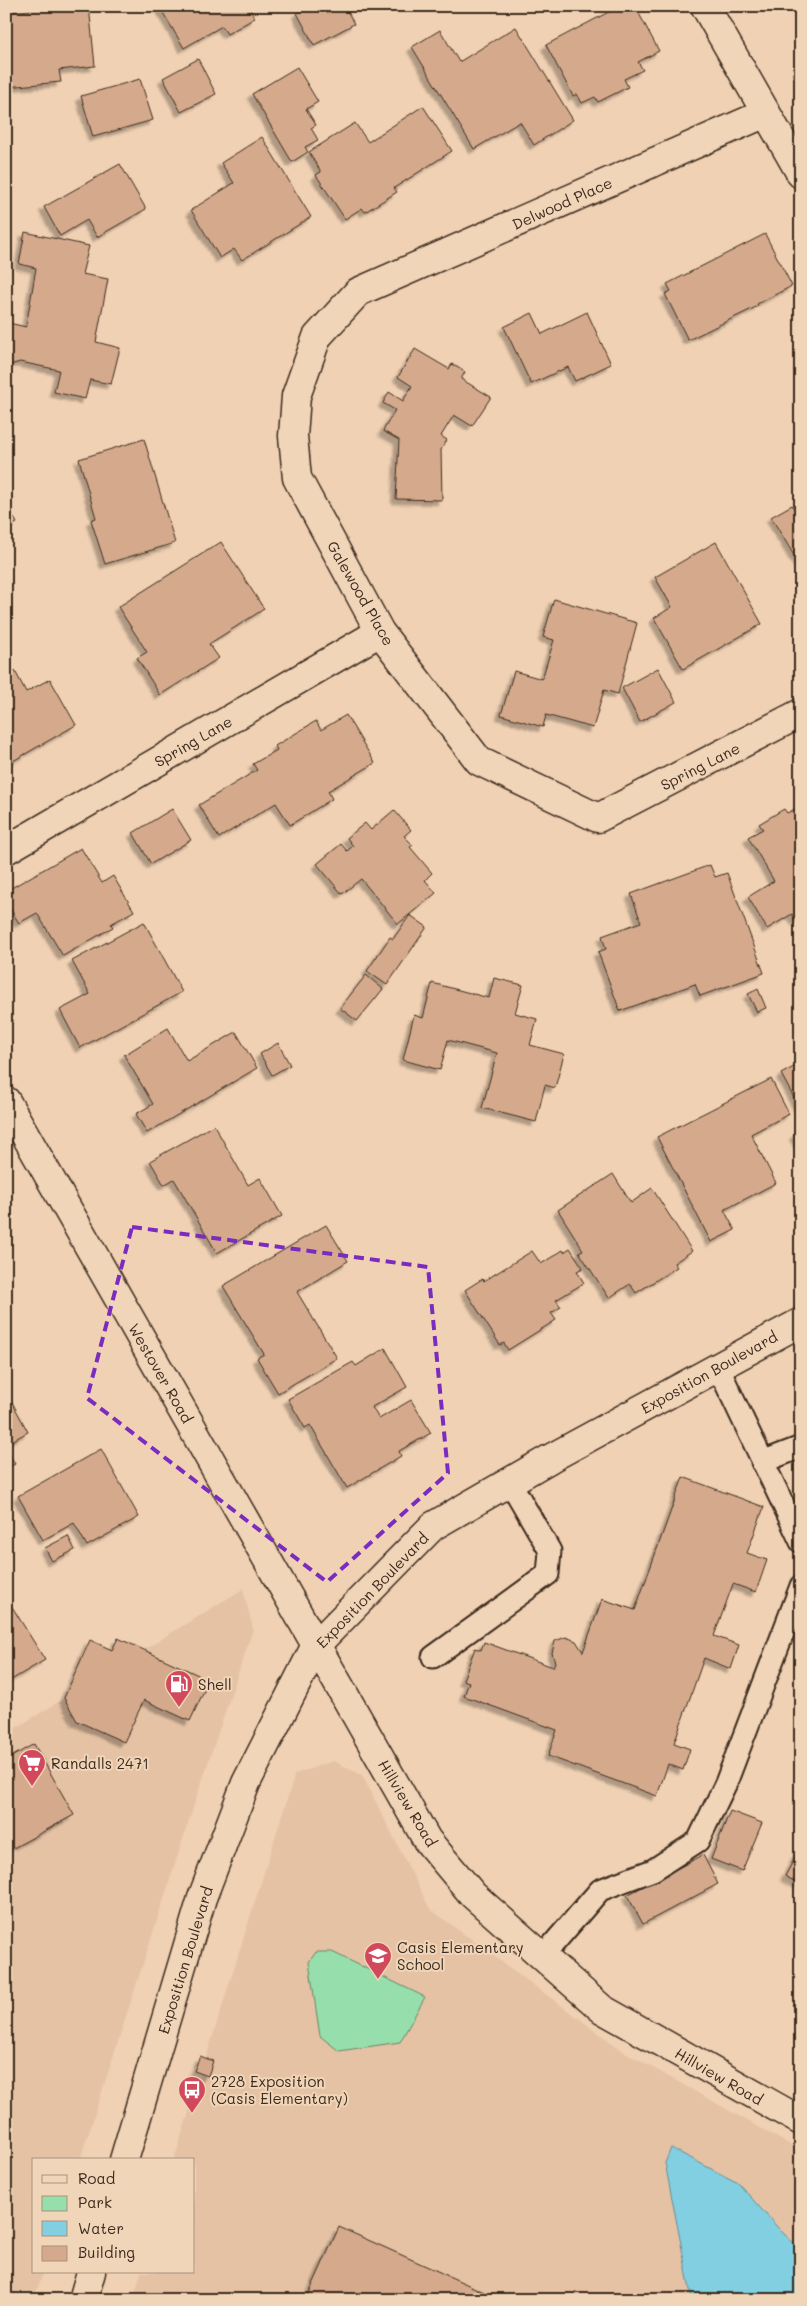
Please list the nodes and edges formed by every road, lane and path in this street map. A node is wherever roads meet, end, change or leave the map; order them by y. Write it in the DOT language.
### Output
graph roads {
  1 [pos="704,6"];
  2 [pos="766,114"];
  3 [pos="801,174"];
  4 [pos="358,292"];
  5 [pos="380,632"];
  6 [pos="801,713"];
  7 [pos="598,818"];
  8 [pos="6,850"];
  9 [pos="6,1101"];
  10 [pos="801,1322"];
  11 [pos="718,1367"];
  12 [pos="801,1447"];
  13 [pos="762,1462"];
  14 [pos="510,1482"];
  15 [pos="801,1542"];
  16 [pos="801,1586"];
  17 [pos="316,1644"];
  18 [pos="433,1657"];
  19 [pos="542,1956"];
  20 [pos="801,2121"];
  21 [pos="125,2158"];
  22 [pos="90,2274"];
  23 [pos="83,2300"];
  1 -- 2 [label="street"];
  2 -- 3 [label="street"];
  2 -- 4 [label="street, Delwood Place"];
  4 -- 5 [label="street, Galewood Place"];
  5 -- 7 [label="street, Galewood Place"];
  5 -- 8 [label="street, Spring Lane"];
  6 -- 7 [label="street, Spring Lane"];
  9 -- 17 [label="street, Westover Road"];
  10 -- 11 [label="street, Exposition Boulevard"];
  11 -- 13 [label="lane"];
  11 -- 14 [label="street, Exposition Boulevard"];
  12 -- 13 [label="lane"];
  13 -- 15 [label="lane"];
  14 -- 17 [label="street, Exposition Boulevard"];
  14 -- 18 [label="lane"];
  16 -- 19 [label="lane"];
  17 -- 19 [label="street, Hillview Road"];
  17 -- 21 [label="street, Exposition Boulevard"];
  19 -- 20 [label="street, Hillview Road"];
  22 -- 23 [label="street"];
}
